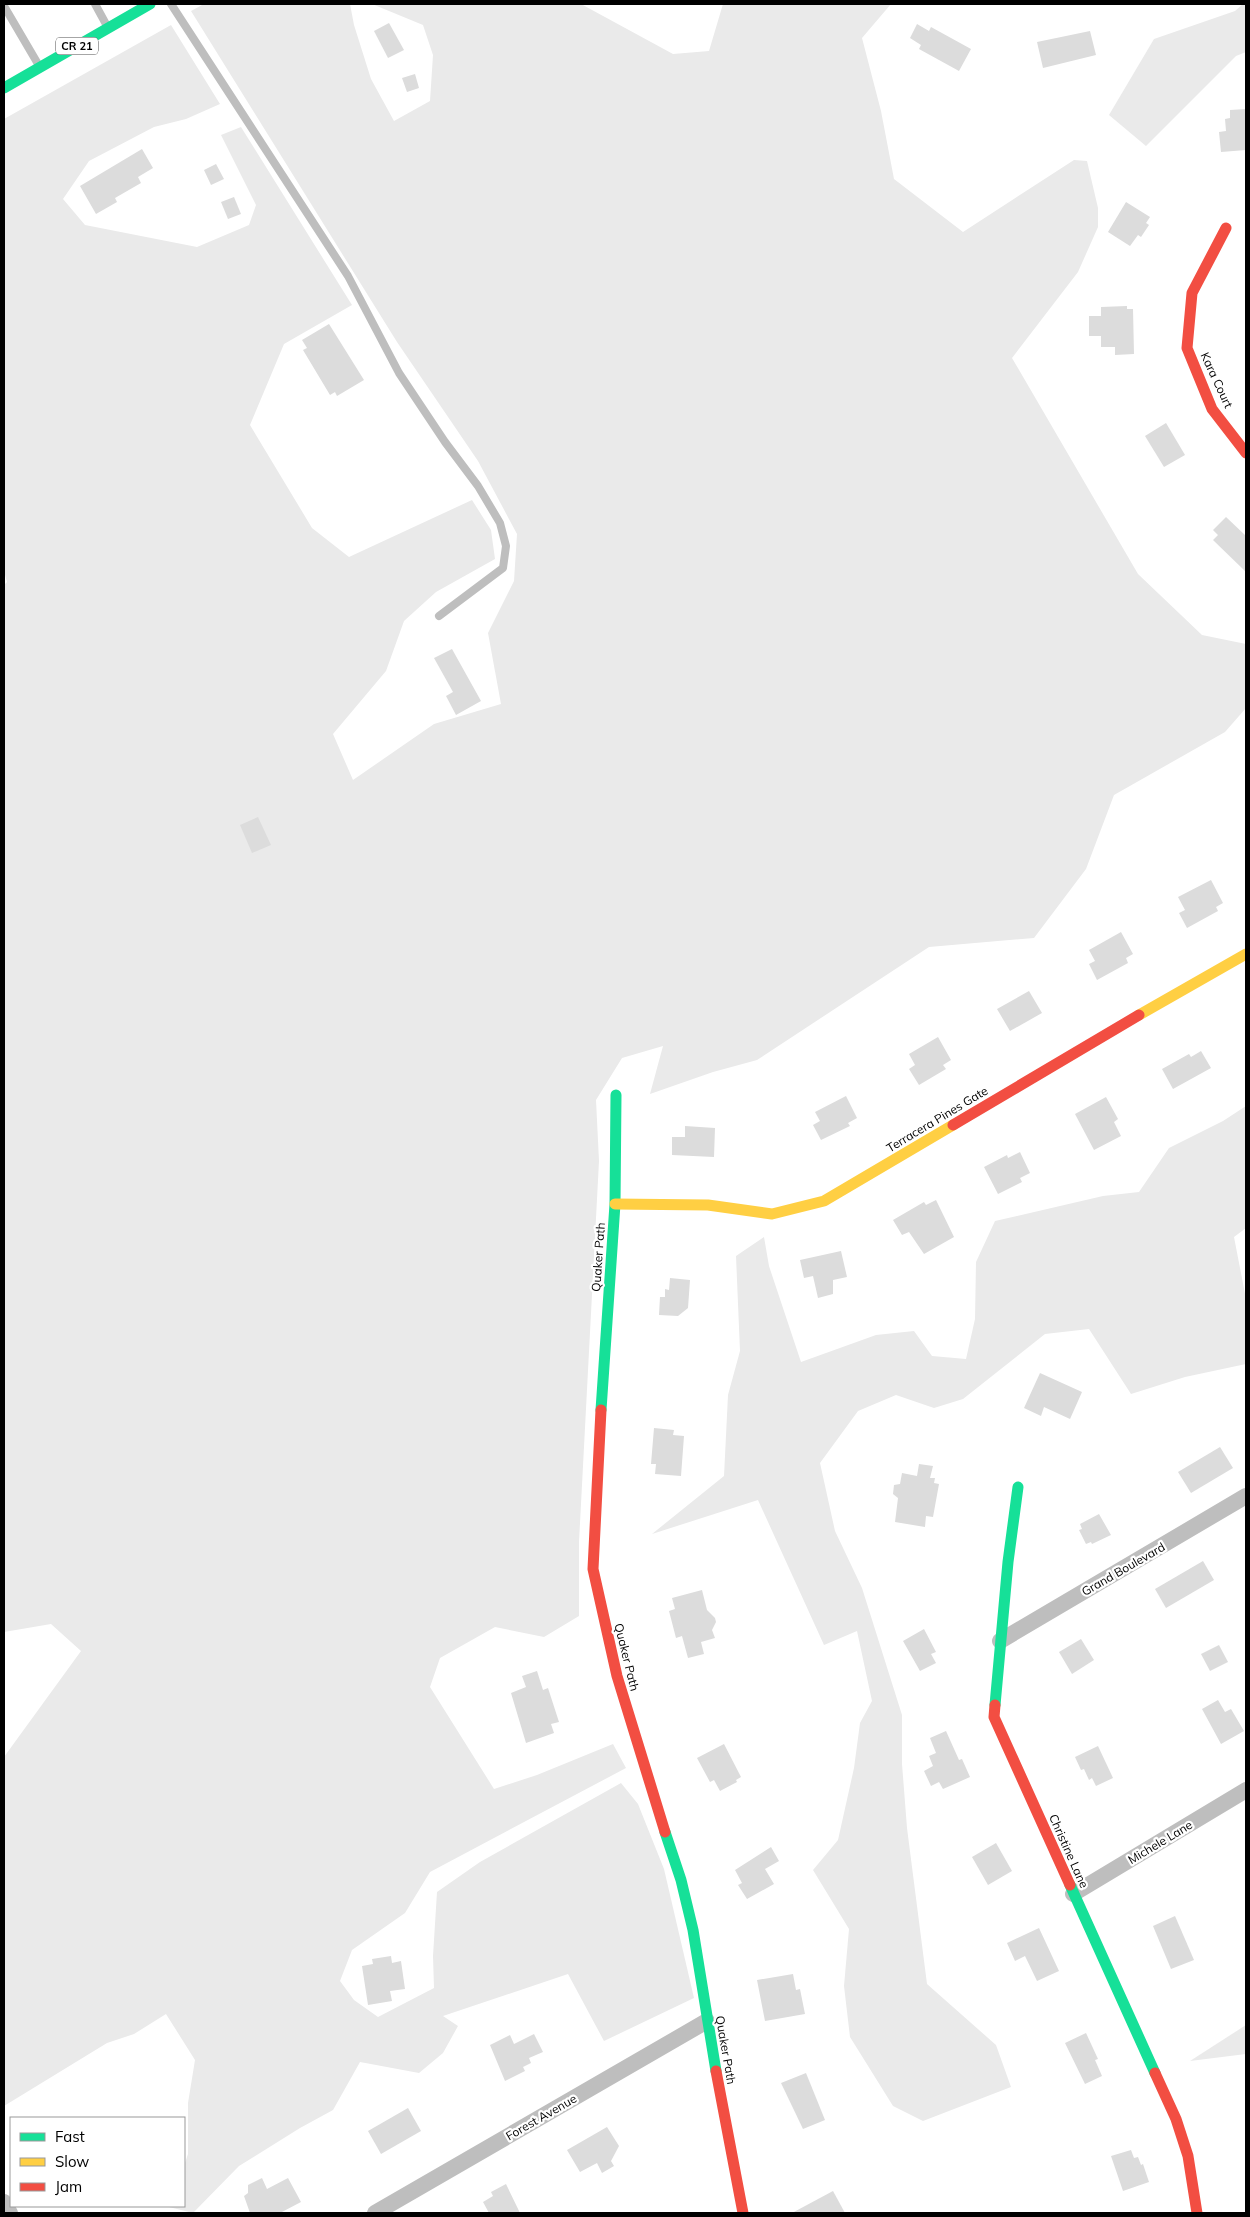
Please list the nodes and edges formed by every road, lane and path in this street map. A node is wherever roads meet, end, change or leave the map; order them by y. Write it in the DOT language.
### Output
graph roads {
  1 [pos="95,4"];
  2 [pos="150,4"];
  3 [pos="171,4"];
  4 [pos="4,6"];
  5 [pos="108,28"];
  6 [pos="40,67"];
  7 [pos="4,88"];
  8 [pos="1226,228"];
  9 [pos="1246,453"];
  10 [pos="439,616"];
  11 [pos="1246,954"];
  12 [pos="616,1095"];
  13 [pos="615,1204"];
  14 [pos="1018,1486"];
  15 [pos="1246,1496"];
  16 [pos="1000,1641"];
  17 [pos="1246,1790"];
  18 [pos="1073,1894"];
  19 [pos="707,2022"];
  20 [pos="4,2202"];
  21 [pos="10,2213"];
  22 [pos="375,2213"];
  23 [pos="743,2213"];
  24 [pos="1197,2213"];
  1 -- 5 [label="lane"];
  2 -- 5 [label="street, CR 21"];
  3 -- 10 [label="lane"];
  4 -- 6 [label="lane"];
  5 -- 6 [label="street, CR 21"];
  6 -- 7 [label="street, CR 21"];
  8 -- 9 [label="street, Kara Court"];
  11 -- 13 [label="street, Terracera Pines Gate"];
  12 -- 13 [label="street, Quaker Path"];
  13 -- 19 [label="street, Quaker Path"];
  14 -- 16 [label="street, Christine Lane"];
  15 -- 16 [label="street, Grand Boulevard"];
  16 -- 18 [label="street, Christine Lane"];
  17 -- 18 [label="street, Michele Lane"];
  18 -- 24 [label="street, Christine Lane"];
  19 -- 22 [label="street, Forest Avenue"];
  19 -- 23 [label="street, Quaker Path"];
  20 -- 21 [label="street"];
}
